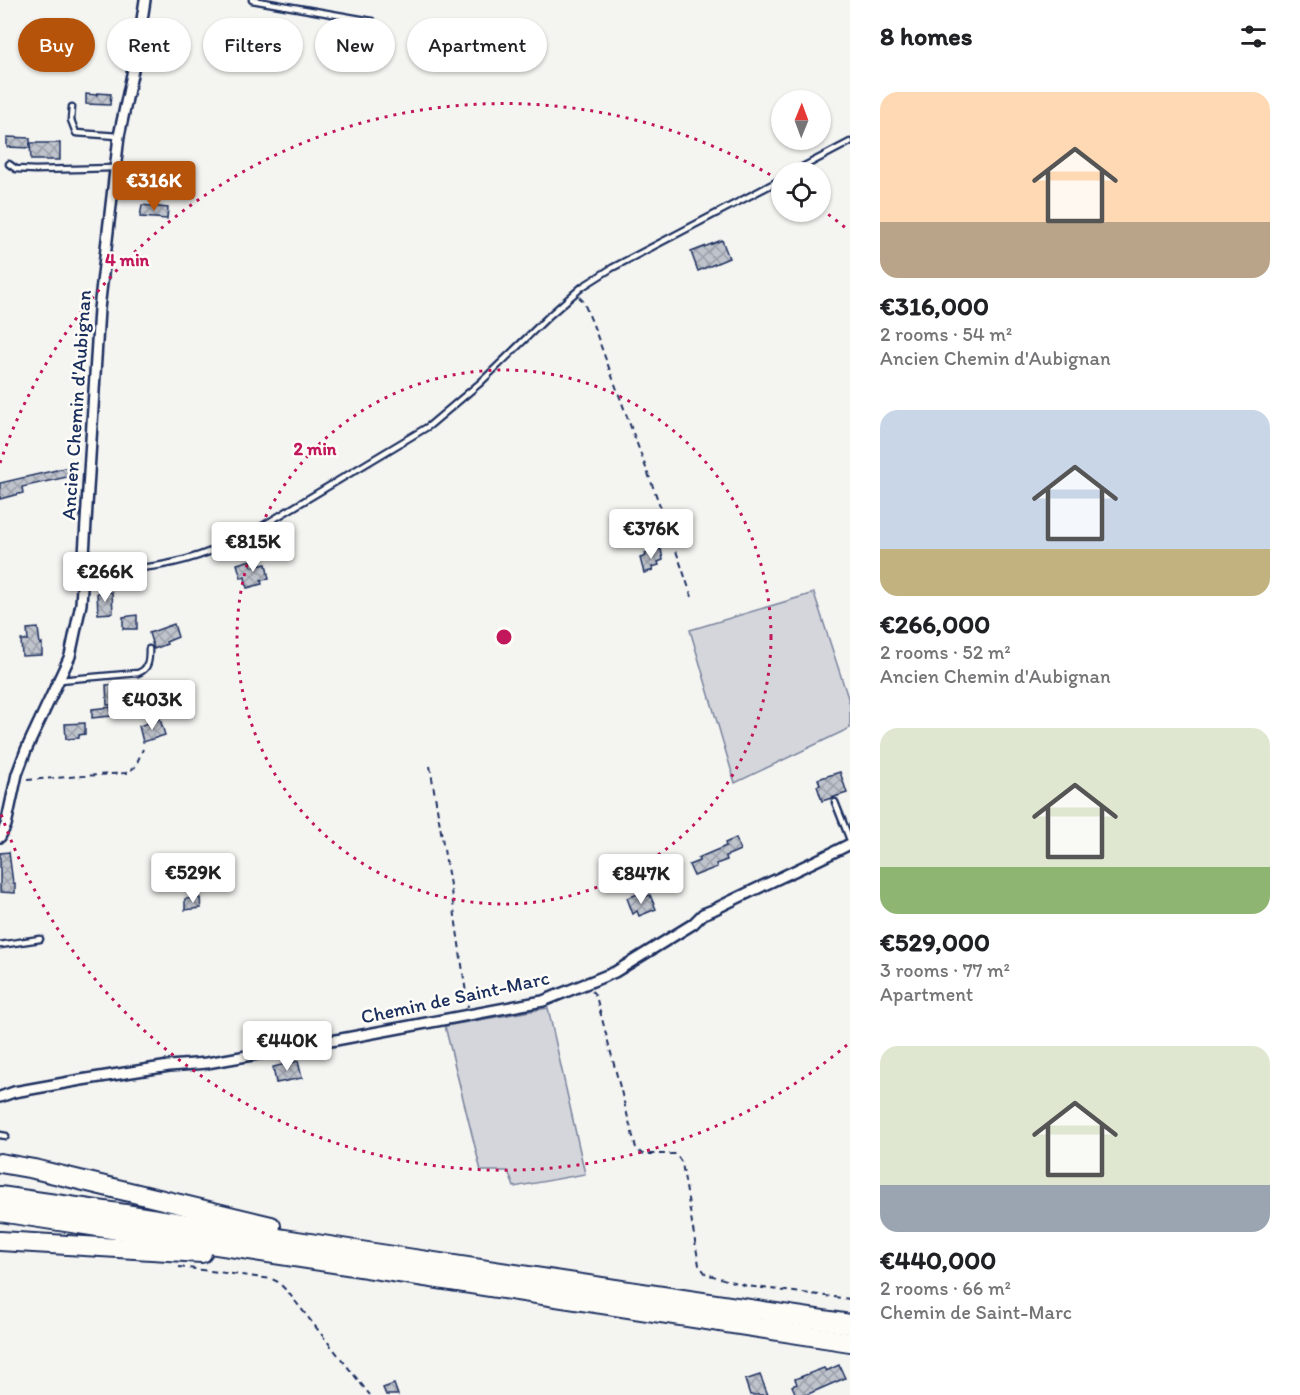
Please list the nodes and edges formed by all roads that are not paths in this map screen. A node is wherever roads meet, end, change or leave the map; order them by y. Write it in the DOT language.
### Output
graph roads {
  1 [pos="145,0"];
  2 [pos="252,0"];
  3 [pos="355,18"];
  4 [pos="72,107"];
  5 [pos="119,136"];
  6 [pos="850,142"];
  7 [pos="812,162"];
  8 [pos="9,164"];
  9 [pos="114,168"];
  10 [pos="771,185"];
  11 [pos="83,568"];
  12 [pos="149,649"];
  13 [pos="60,680"];
  14 [pos="835,802"];
  15 [pos="0,837"];
  16 [pos="850,842"];
  17 [pos="40,939"];
  18 [pos="0,945"];
  19 [pos="0,1097"];
  20 [pos="0,1163"];
  21 [pos="0,1196"];
  22 [pos="0,1212"];
  23 [pos="0,1241"];
  24 [pos="374,1261"];
  25 [pos="850,1324"];
  26 [pos="850,1342"];
  1 -- 5 [label="street, Ancien Chemin d'Aubignan"];
  2 -- 3 [label="lane"];
  4 -- 5 [label="lane"];
  5 -- 9 [label="street, Ancien Chemin d'Aubignan"];
  6 -- 7 [label="lane"];
  8 -- 9 [label="lane"];
  9 -- 11 [label="street, Ancien Chemin d'Aubignan"];
  10 -- 11 [label="lane"];
  11 -- 13 [label="street, Ancien Chemin d'Aubignan"];
  12 -- 13 [label="lane"];
  13 -- 15 [label="street, Ancien Chemin d'Aubignan"];
  14 -- 16 [label="lane"];
  16 -- 19 [label="street, Chemin de Saint-Marc"];
  17 -- 18 [label="lane"];
  20 -- 24 [label="highway"];
  21 -- 24 [label="highway"];
  22 -- 24 [label="highway"];
  23 -- 24 [label="highway"];
  24 -- 25 [label="highway"];
  24 -- 26 [label="highway"];
}
